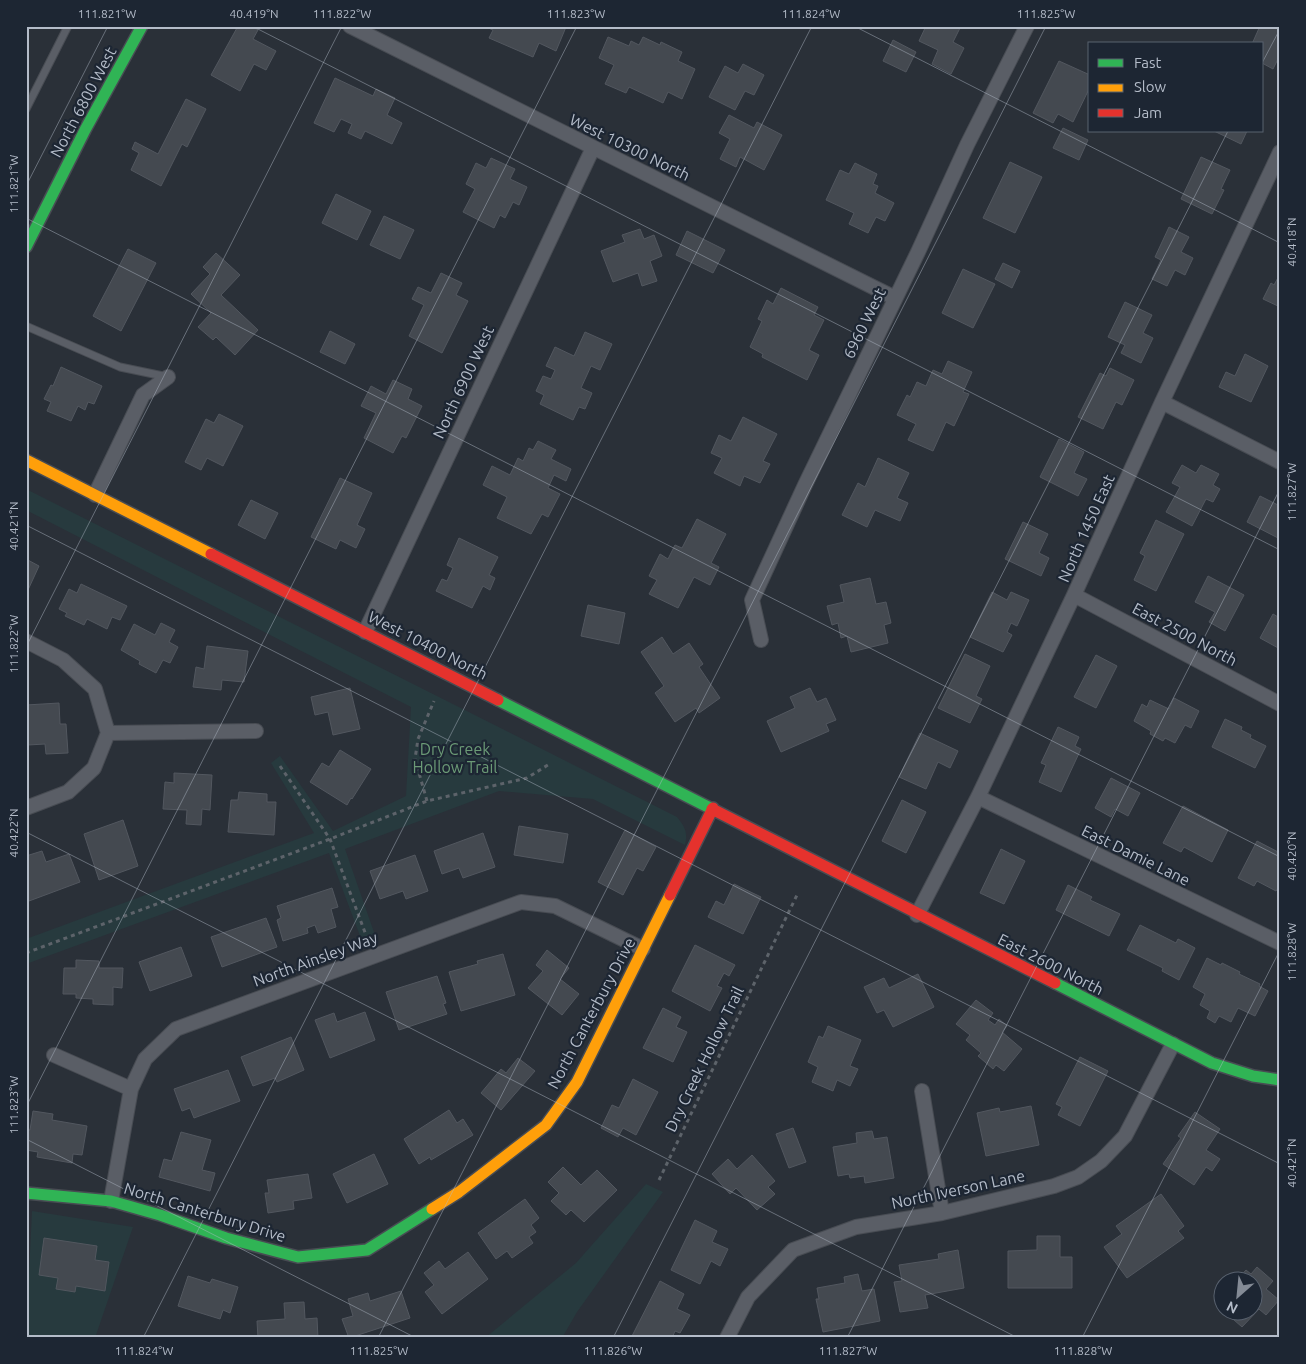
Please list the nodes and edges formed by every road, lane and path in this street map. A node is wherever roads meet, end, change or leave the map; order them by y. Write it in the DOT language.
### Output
graph roads {
  1 [pos="68,26"];
  2 [pos="142,26"];
  3 [pos="350,26"];
  4 [pos="1027,26"];
  5 [pos="26,109"];
  6 [pos="592,148"];
  7 [pos="1280,152"];
  8 [pos="28,240"];
  9 [pos="895,298"];
  10 [pos="26,326"];
  11 [pos="168,377"];
  12 [pos="1162,402"];
  13 [pos="26,460"];
  14 [pos="1280,462"];
  15 [pos="95,495"];
  16 [pos="1074,595"];
  17 [pos="365,632"];
  18 [pos="761,640"];
  19 [pos="26,641"];
  20 [pos="434,701"];
  21 [pos="1280,704"];
  22 [pos="256,732"];
  23 [pos="108,733"];
  24 [pos="551,763"];
  25 [pos="280,766"];
  26 [pos="978,797"];
  27 [pos="427,801"];
  28 [pos="26,808"];
  29 [pos="713,808"];
  30 [pos="330,839"];
  31 [pos="813,862"];
  32 [pos="797,895"];
  33 [pos="917,914"];
  34 [pos="366,935"];
  35 [pos="1280,943"];
  36 [pos="643,949"];
  37 [pos="26,953"];
  38 [pos="1172,1044"];
  39 [pos="54,1055"];
  40 [pos="1280,1080"];
  41 [pos="131,1089"];
  42 [pos="922,1091"];
  43 [pos="659,1180"];
  44 [pos="26,1193"];
  45 [pos="111,1201"];
  46 [pos="942,1212"];
  47 [pos="727,1338"];
  1 -- 5 [label="lane"];
  2 -- 8 [label="street, North 6800 West"];
  3 -- 6 [label="street, West 10300 North"];
  4 -- 9 [label="street, 6960 West"];
  6 -- 9 [label="street, West 10300 North"];
  6 -- 17 [label="street, North 6900 West"];
  7 -- 12 [label="street, North 1450 East"];
  9 -- 18 [label="street, 6960 West"];
  10 -- 11 [label="lane"];
  11 -- 15 [label="street"];
  12 -- 14 [label="street"];
  12 -- 16 [label="street, North 1450 East"];
  13 -- 15 [label="street, West 10400 North"];
  15 -- 17 [label="street, West 10400 North"];
  16 -- 21 [label="street, East 2500 North"];
  16 -- 26 [label="street, North 1450 East"];
  17 -- 29 [label="street, West 10400 North"];
  19 -- 23 [label="street"];
  20 -- 27 [label="path"];
  22 -- 23 [label="street"];
  23 -- 28 [label="street"];
  24 -- 27 [label="path"];
  25 -- 30 [label="path"];
  26 -- 33 [label="street, North 1450 East"];
  26 -- 35 [label="street, East Damie Lane"];
  27 -- 30 [label="path"];
  29 -- 31 [label="street, West 10400 North"];
  29 -- 36 [label="street, North Canterbury Drive"];
  30 -- 34 [label="path"];
  30 -- 37 [label="path"];
  31 -- 33 [label="street, East 2600 North"];
  32 -- 43 [label="path, Dry Creek Hollow Trail"];
  33 -- 38 [label="street, East 2600 North"];
  36 -- 41 [label="street, North Ainsley Way"];
  36 -- 45 [label="street, North Canterbury Drive"];
  38 -- 40 [label="street, East 2600 North"];
  38 -- 46 [label="street, North Iverson Lane"];
  39 -- 41 [label="street"];
  41 -- 45 [label="street, North Ainsley Way"];
  42 -- 46 [label="street"];
  44 -- 45 [label="street, North Canterbury Drive"];
  46 -- 47 [label="street, North Iverson Lane"];
}
